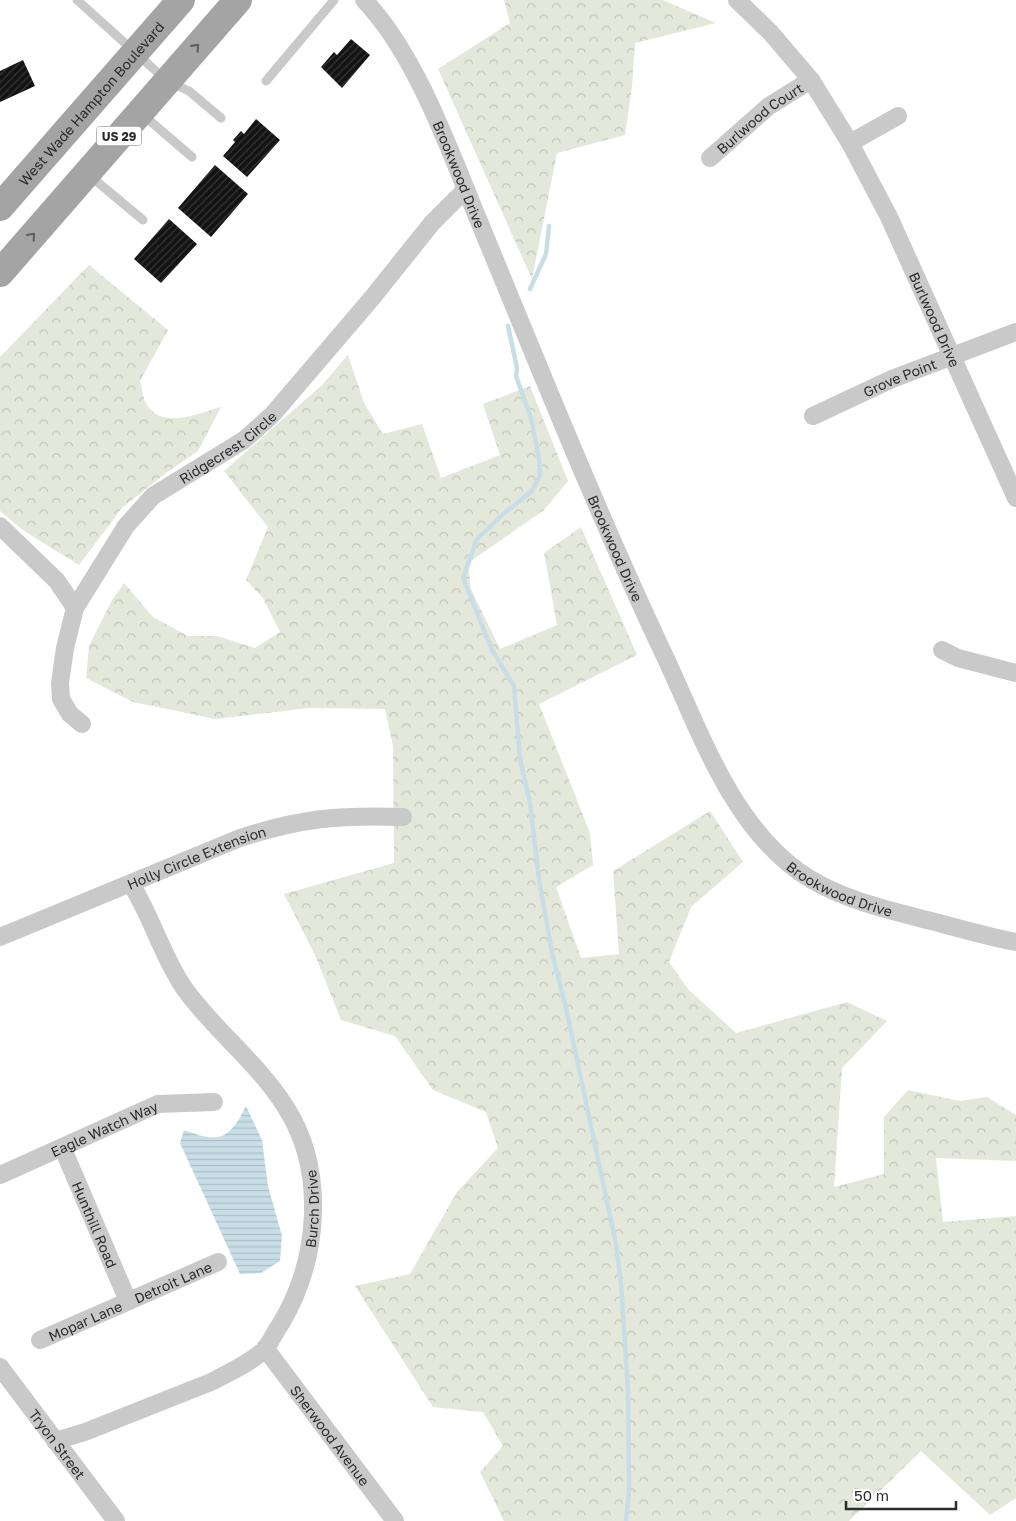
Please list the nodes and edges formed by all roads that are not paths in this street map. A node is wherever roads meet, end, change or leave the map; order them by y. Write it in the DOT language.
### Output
graph roads {
  1 [pos="77,0"];
  2 [pos="181,0"];
  3 [pos="238,0"];
  4 [pos="334,0"];
  5 [pos="364,0"];
  6 [pos="738,0"];
  7 [pos="135,52"];
  8 [pos="811,80"];
  9 [pos="167,81"];
  10 [pos="266,81"];
  11 [pos="140,112"];
  12 [pos="898,116"];
  13 [pos="221,118"];
  14 [pos="850,143"];
  15 [pos="192,156"];
  16 [pos="710,158"];
  17 [pos="86,174"];
  18 [pos="466,189"];
  19 [pos="0,207"];
  20 [pos="143,220"];
  21 [pos="0,273"];
  22 [pos="1016,332"];
  23 [pos="952,356"];
  24 [pos="813,416"];
  25 [pos="1016,498"];
  26 [pos="0,526"];
  27 [pos="75,608"];
  28 [pos="942,650"];
  29 [pos="1016,673"];
  30 [pos="82,724"];
  31 [pos="403,817"];
  32 [pos="131,884"];
  33 [pos="0,937"];
  34 [pos="1016,942"];
  35 [pos="214,1102"];
  36 [pos="63,1149"];
  37 [pos="0,1176"];
  38 [pos="218,1262"];
  39 [pos="128,1302"];
  40 [pos="40,1340"];
  41 [pos="265,1348"];
  42 [pos="0,1367"];
  43 [pos="55,1441"];
  44 [pos="116,1521"];
  45 [pos="395,1521"];
  1 -- 7 [label="lane"];
  2 -- 7 [label="main road, West Wade Hampton Boulevard / US 29"];
  9 -- 3 [label="main road, US 29, one-way"];
  4 -- 10 [label="lane"];
  5 -- 18 [label="street, Brookwood Drive"];
  6 -- 8 [label="street, Burlwood Drive"];
  7 -- 9 [label="lane"];
  7 -- 19 [label="main road, West Wade Hampton Boulevard / US 29"];
  8 -- 14 [label="street, Burlwood Drive"];
  8 -- 16 [label="street, Burlwood Court"];
  9 -- 11 [label="main road, US 29"];
  9 -- 13 [label="lane"];
  11 -- 15 [label="lane"];
  11 -- 17 [label="main road, US 29"];
  12 -- 14 [label="street"];
  14 -- 23 [label="street, Burlwood Drive"];
  17 -- 20 [label="lane"];
  21 -- 17 [label="main road, US 29, one-way"];
  18 -- 27 [label="street, Ridgecrest Circle"];
  18 -- 34 [label="street, Brookwood Drive"];
  22 -- 23 [label="street, Grove Point"];
  23 -- 24 [label="street, Grove Point"];
  23 -- 25 [label="street, Burlwood Drive"];
  26 -- 27 [label="street"];
  27 -- 30 [label="street, Ridgecrest Circle"];
  28 -- 29 [label="street"];
  31 -- 32 [label="street, Holly Circle Extension"];
  32 -- 33 [label="street, Holly Circle Extension"];
  32 -- 41 [label="street, Burch Drive"];
  35 -- 36 [label="street, Eagle Watch Way"];
  36 -- 37 [label="street, Eagle Watch Way"];
  36 -- 39 [label="street, Hunthill Road"];
  38 -- 39 [label="street, Detroit Lane"];
  39 -- 40 [label="street, Mopar Lane"];
  41 -- 43 [label="street, Burch Drive"];
  41 -- 45 [label="street, Sherwood Avenue"];
  42 -- 43 [label="street, Tryon Street"];
  43 -- 44 [label="street, Tryon Street"];
}
